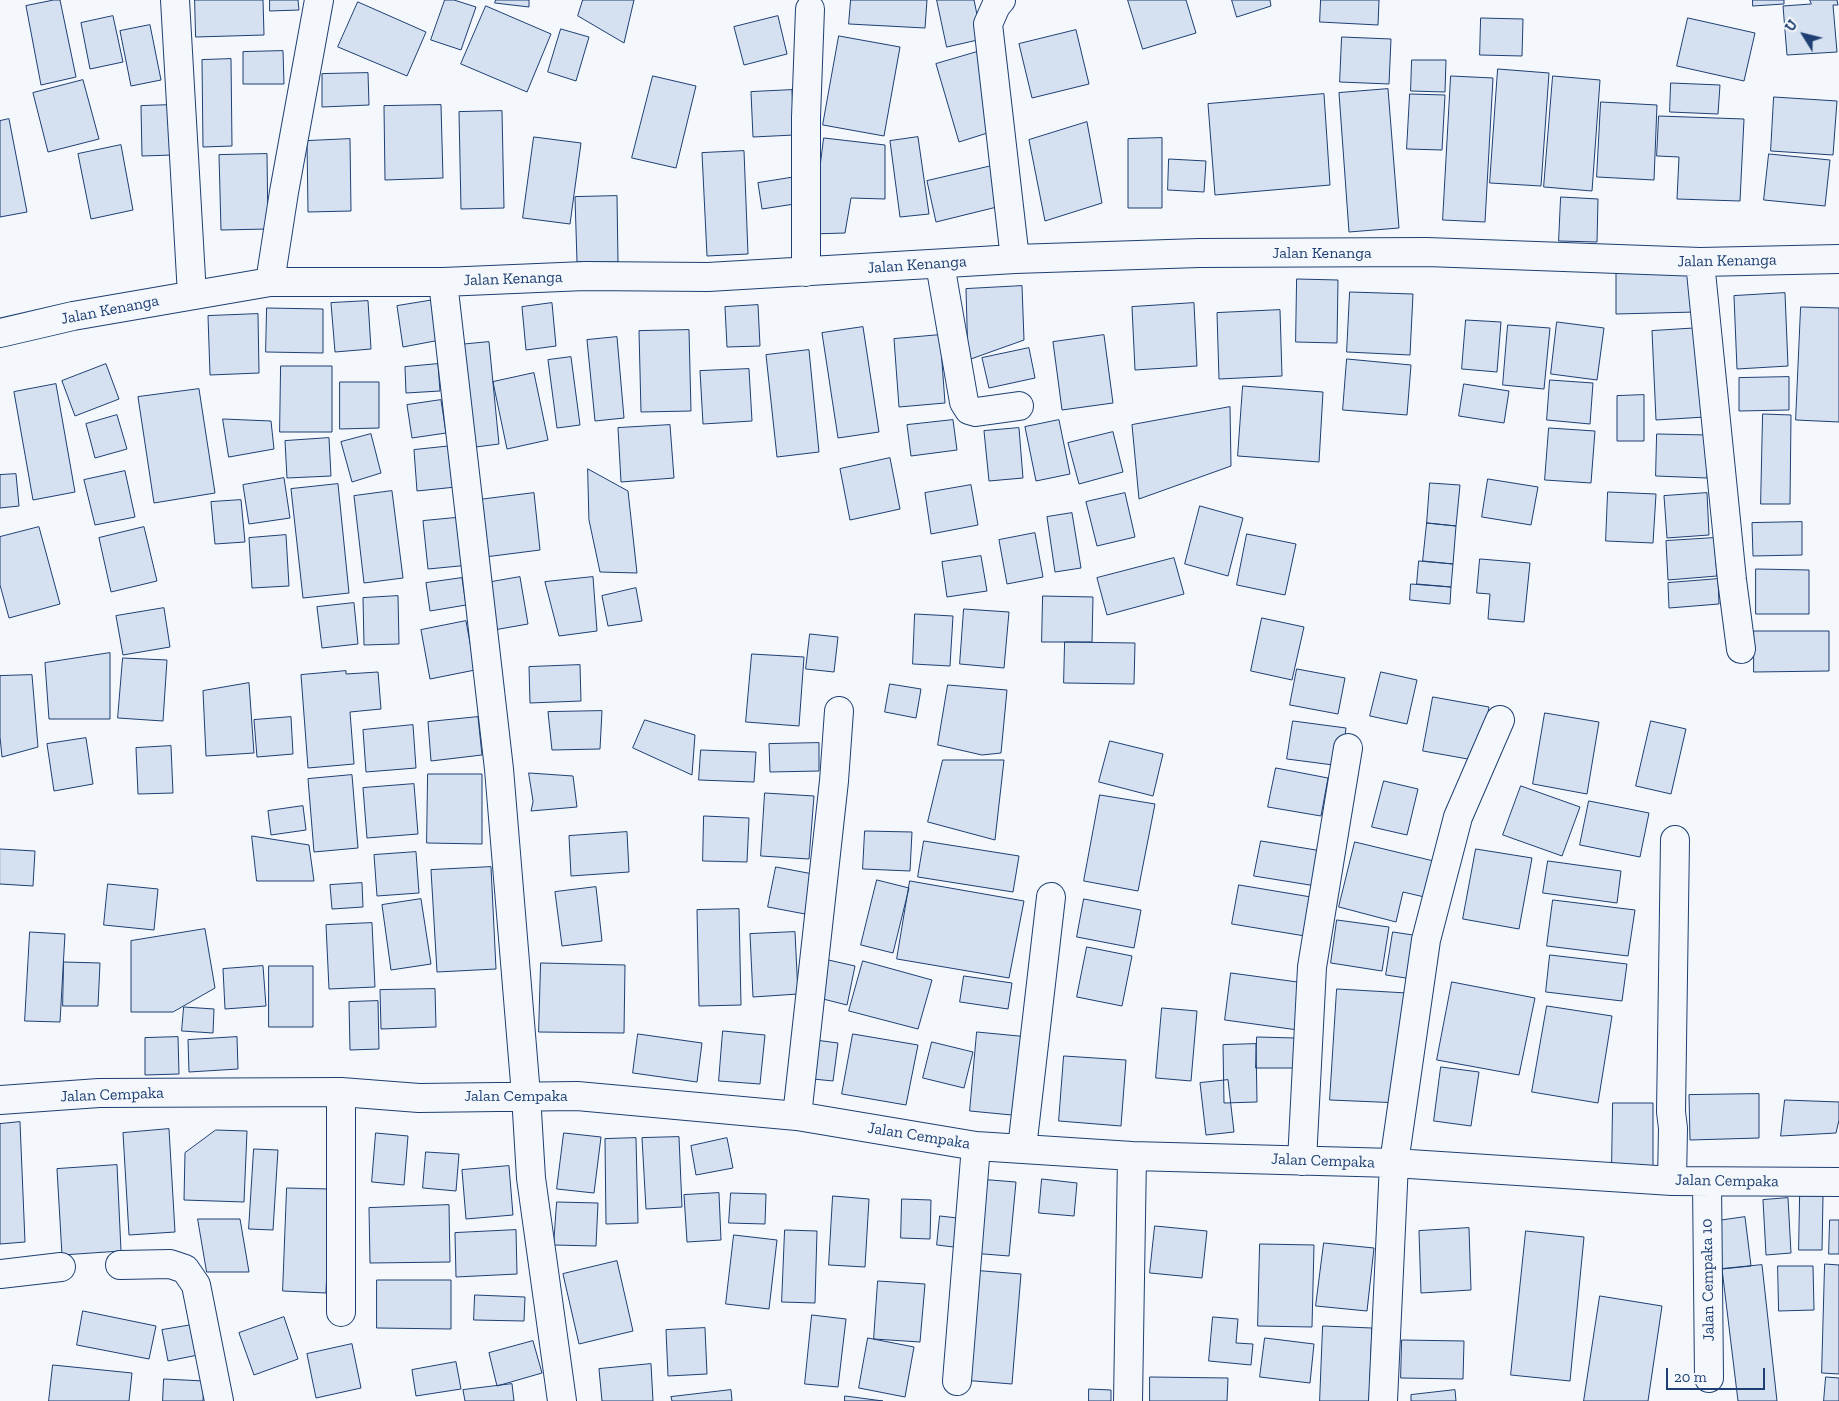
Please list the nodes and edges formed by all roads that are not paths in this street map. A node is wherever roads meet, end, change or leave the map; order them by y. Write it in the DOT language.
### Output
graph roads {
  1 [pos="175,0"];
  2 [pos="319,0"];
  3 [pos="1001,0"];
  4 [pos="810,9"];
  5 [pos="1015,259"];
  6 [pos="1839,259"];
  7 [pos="1700,262"];
  8 [pos="940,264"];
  9 [pos="806,272"];
  10 [pos="270,282"];
  11 [pos="443,282"];
  12 [pos="192,295"];
  13 [pos="0,333"];
  14 [pos="1019,406"];
  15 [pos="1741,649"];
  16 [pos="839,711"];
  17 [pos="1500,720"];
  18 [pos="1348,748"];
  19 [pos="1675,840"];
  20 [pos="1051,897"];
  21 [pos="341,1092"];
  22 [pos="526,1095"];
  23 [pos="0,1100"];
  24 [pos="797,1116"];
  25 [pos="976,1146"];
  26 [pos="1022,1148"];
  27 [pos="1132,1156"];
  28 [pos="1302,1161"];
  29 [pos="1394,1163"];
  30 [pos="1672,1181"];
  31 [pos="1707,1182"];
  32 [pos="1839,1182"];
  33 [pos="120,1265"];
  34 [pos="62,1267"];
  35 [pos="0,1274"];
  36 [pos="341,1312"];
  37 [pos="1709,1378"];
  38 [pos="957,1381"];
  39 [pos="218,1401"];
  40 [pos="562,1401"];
  41 [pos="1128,1401"];
  42 [pos="1383,1401"];
  1 -- 12 [label="street"];
  2 -- 10 [label="street"];
  3 -- 5 [label="street"];
  4 -- 9 [label="street"];
  5 -- 7 [label="street, Jalan Kenanga"];
  5 -- 8 [label="street, Jalan Kenanga"];
  6 -- 7 [label="street, Jalan Kenanga"];
  7 -- 15 [label="street"];
  8 -- 9 [label="street, Jalan Kenanga"];
  8 -- 14 [label="street"];
  9 -- 11 [label="street, Jalan Kenanga"];
  10 -- 11 [label="street, Jalan Kenanga"];
  10 -- 12 [label="street, Jalan Kenanga"];
  11 -- 22 [label="street"];
  12 -- 13 [label="street, Jalan Kenanga"];
  16 -- 24 [label="street"];
  17 -- 29 [label="street"];
  18 -- 28 [label="street"];
  19 -- 30 [label="street"];
  20 -- 26 [label="street"];
  21 -- 22 [label="street, Jalan Cempaka"];
  21 -- 23 [label="street, Jalan Cempaka"];
  21 -- 36 [label="street"];
  22 -- 24 [label="street, Jalan Cempaka"];
  22 -- 40 [label="street"];
  24 -- 25 [label="street, Jalan Cempaka"];
  25 -- 26 [label="street, Jalan Cempaka"];
  25 -- 38 [label="street"];
  26 -- 27 [label="street, Jalan Cempaka"];
  27 -- 28 [label="street, Jalan Cempaka"];
  27 -- 41 [label="street"];
  28 -- 29 [label="street, Jalan Cempaka"];
  29 -- 30 [label="street, Jalan Cempaka"];
  29 -- 42 [label="street"];
  30 -- 31 [label="street, Jalan Cempaka"];
  31 -- 32 [label="street, Jalan Cempaka"];
  31 -- 37 [label="street, Jalan Cempaka 10"];
  33 -- 39 [label="street"];
  34 -- 35 [label="street"];
}
